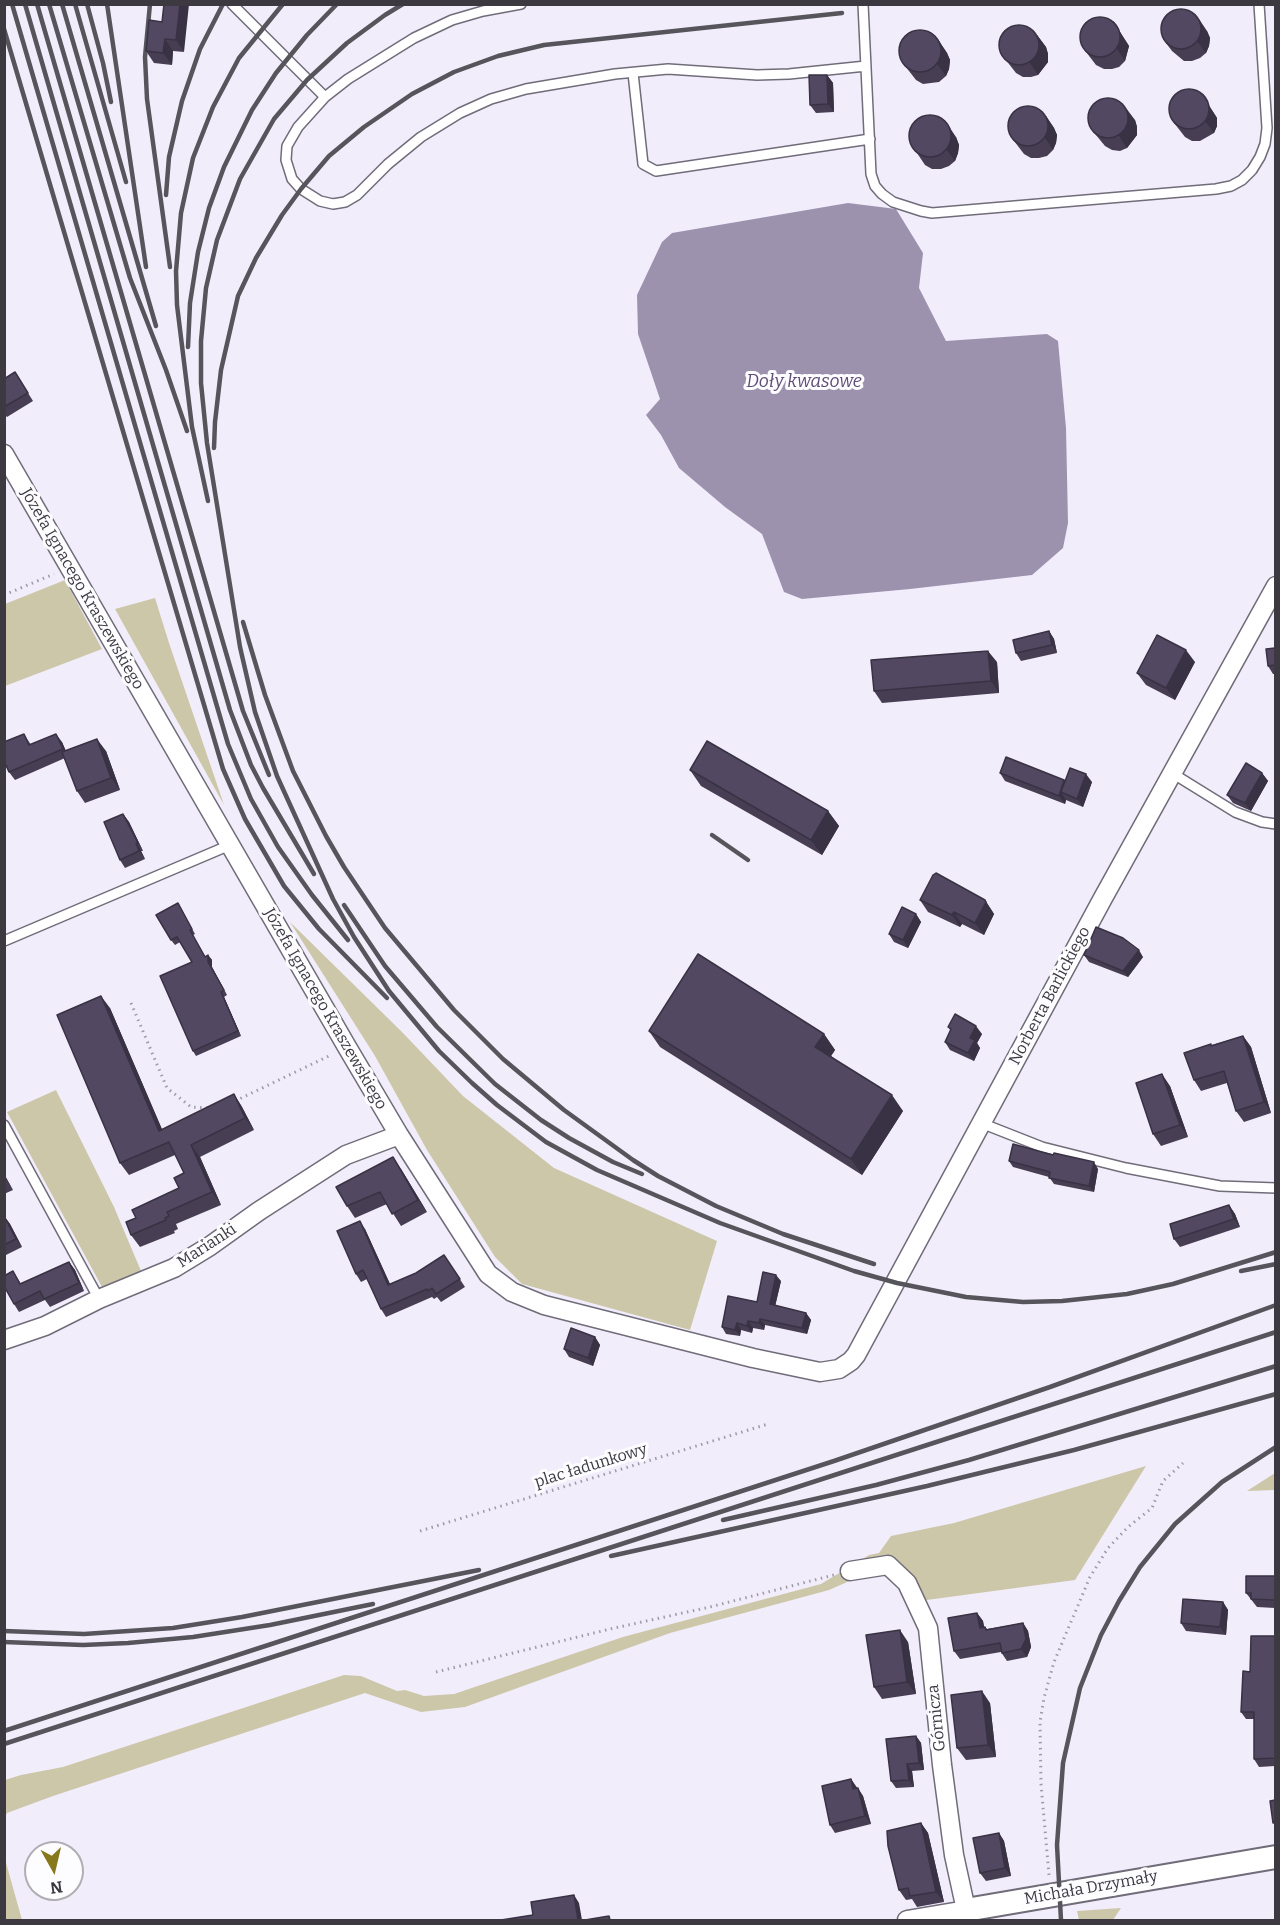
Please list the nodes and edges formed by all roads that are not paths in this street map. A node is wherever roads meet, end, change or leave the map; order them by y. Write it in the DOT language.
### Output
graph roads {
  1 [pos="232,4"];
  2 [pos="521,4"];
  3 [pos="862,4"];
  4 [pos="1259,4"];
  5 [pos="866,66"];
  6 [pos="633,73"];
  7 [pos="325,97"];
  8 [pos="870,139"];
  9 [pos="4,454"];
  10 [pos="1275,586"];
  11 [pos="1172,773"];
  12 [pos="1275,824"];
  13 [pos="230,845"];
  14 [pos="4,941"];
  15 [pos="981,1123"];
  16 [pos="4,1125"];
  17 [pos="399,1135"];
  18 [pos="1275,1188"];
  19 [pos="99,1299"];
  20 [pos="4,1340"];
  21 [pos="802,1369"];
  22 [pos="850,1571"];
  23 [pos="1275,1857"];
  24 [pos="967,1915"];
  25 [pos="907,1920"];
  1 -- 7 [label="lane"];
  2 -- 7 [label="lane"];
  3 -- 5 [label="lane"];
  4 -- 8 [label="lane"];
  5 -- 6 [label="lane"];
  5 -- 8 [label="lane"];
  6 -- 7 [label="lane"];
  6 -- 8 [label="lane"];
  9 -- 13 [label="street, Józefa Ignacego Kraszewskiego"];
  10 -- 11 [label="street, Norberta Barlickiego"];
  11 -- 12 [label="lane"];
  11 -- 15 [label="street, Norberta Barlickiego"];
  13 -- 14 [label="lane"];
  13 -- 17 [label="street, Józefa Ignacego Kraszewskiego"];
  15 -- 18 [label="lane"];
  15 -- 21 [label="street, Norberta Barlickiego"];
  16 -- 19 [label="lane"];
  17 -- 19 [label="street, Marianki"];
  17 -- 21 [label="street, Józefa Ignacego Kraszewskiego"];
  19 -- 20 [label="street, Marianki"];
  22 -- 24 [label="street, Górnicza"];
  23 -- 24 [label="street, Michała Drzymały"];
  24 -- 25 [label="street, Michała Drzymały"];
}
